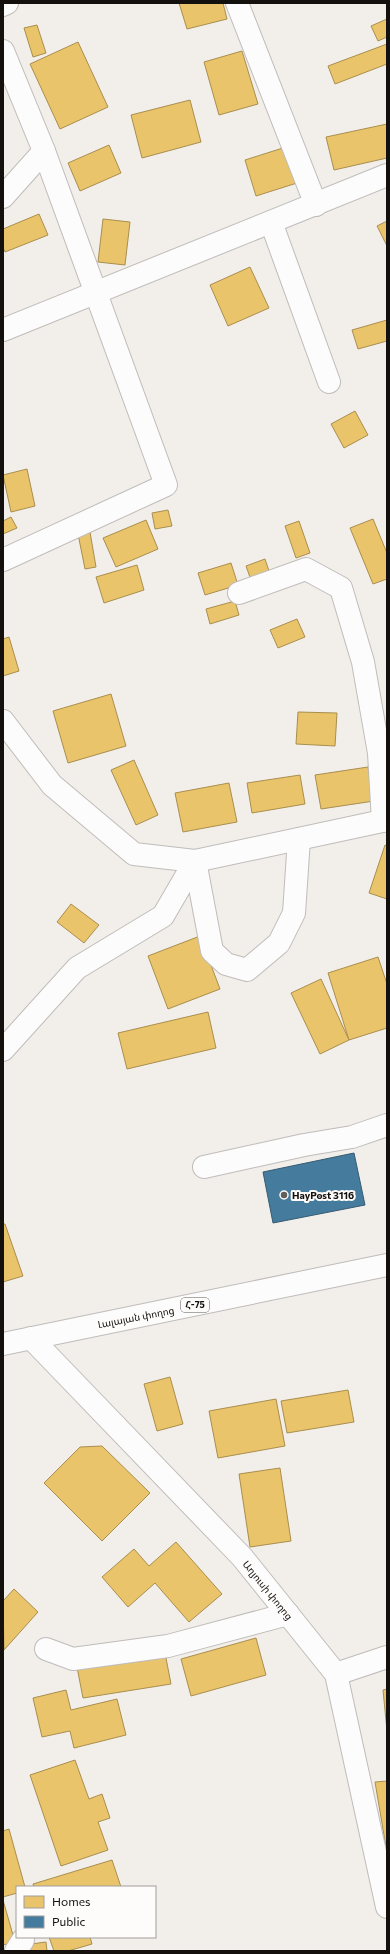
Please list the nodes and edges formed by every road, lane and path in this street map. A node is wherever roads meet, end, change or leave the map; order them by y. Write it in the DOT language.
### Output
graph roads {
  1 [pos="7,3"];
  2 [pos="237,3"];
  3 [pos="3,4"];
  4 [pos="3,52"];
  5 [pos="44,151"];
  6 [pos="387,175"];
  7 [pos="3,197"];
  8 [pos="316,205"];
  9 [pos="271,222"];
  10 [pos="95,293"];
  11 [pos="3,330"];
  12 [pos="328,382"];
  13 [pos="3,560"];
  14 [pos="239,593"];
  15 [pos="3,721"];
  16 [pos="385,820"];
  17 [pos="299,839"];
  18 [pos="195,861"];
  19 [pos="3,1050"];
  20 [pos="387,1125"];
  21 [pos="204,1167"];
  22 [pos="387,1265"];
  23 [pos="31,1338"];
  24 [pos="3,1344"];
  25 [pos="288,1614"];
  26 [pos="46,1649"];
  27 [pos="387,1657"];
  28 [pos="336,1674"];
  29 [pos="387,1907"];
  1 -- 3 [label="main road"];
  2 -- 8 [label="main road"];
  4 -- 5 [label="main road"];
  5 -- 7 [label="main road"];
  5 -- 10 [label="main road"];
  6 -- 8 [label="main road"];
  8 -- 9 [label="main road"];
  9 -- 10 [label="main road"];
  9 -- 12 [label="main road"];
  10 -- 11 [label="main road"];
  10 -- 13 [label="main road"];
  14 -- 16 [label="main road"];
  15 -- 18 [label="main road"];
  16 -- 17 [label="main road"];
  17 -- 18 [label="main road"];
  17 -- 18 [label="main road"];
  18 -- 19 [label="main road"];
  20 -- 21 [label="main road"];
  22 -- 23 [label="main road, Լալայան փողոց / Հ-75"];
  23 -- 24 [label="main road, Լալայան փողոց / Հ-75"];
  23 -- 25 [label="main road, Աղյուսի փողոց"];
  25 -- 26 [label="main road"];
  25 -- 28 [label="main road, Աղյուսի փողոց"];
  27 -- 28 [label="main road"];
  28 -- 29 [label="main road, Աղյուսի փողոց"];
}
